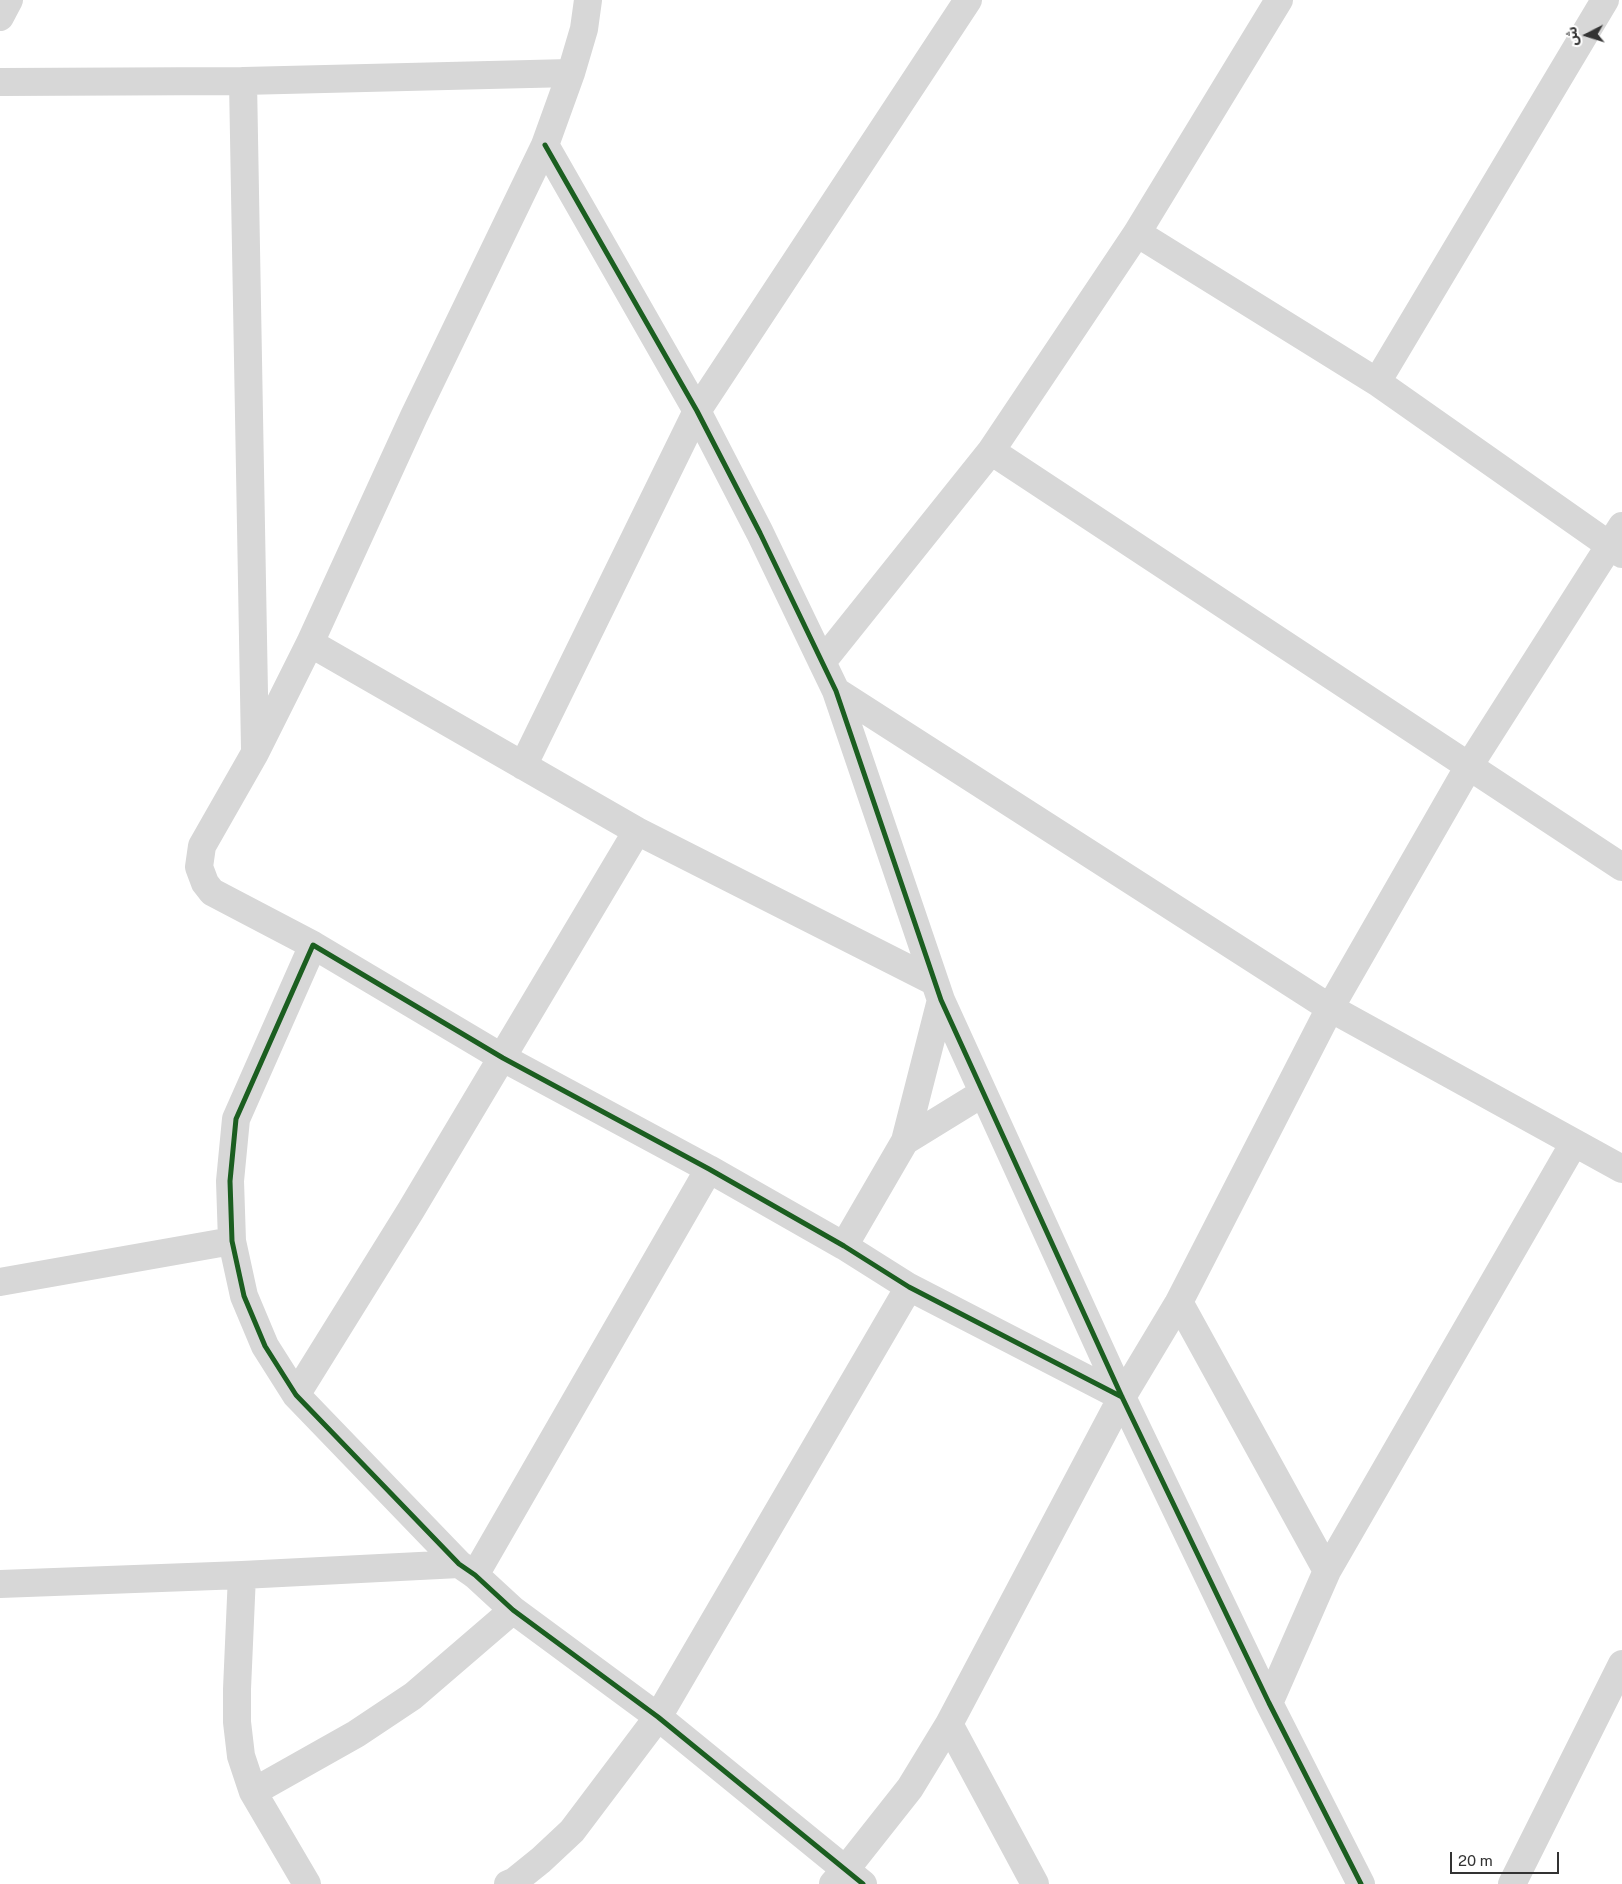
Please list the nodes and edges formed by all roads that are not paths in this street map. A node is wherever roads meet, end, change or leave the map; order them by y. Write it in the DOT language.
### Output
graph roads {
  1 [pos="8,0"];
  2 [pos="588,0"];
  3 [pos="968,0"];
  4 [pos="1279,0"];
  5 [pos="1605,0"];
  6 [pos="0,17"];
  7 [pos="571,73"];
  8 [pos="243,81"];
  9 [pos="0,82"];
  10 [pos="544,145"];
  11 [pos="1137,233"];
  12 [pos="1377,382"];
  13 [pos="698,411"];
  14 [pos="990,451"];
  15 [pos="1617,542"];
  16 [pos="310,643"];
  17 [pos="822,662"];
  18 [pos="836,691"];
  19 [pos="255,753"];
  20 [pos="523,766"];
  21 [pos="1470,766"];
  22 [pos="637,832"];
  23 [pos="1622,867"];
  24 [pos="313,945"];
  25 [pos="937,990"];
  26 [pos="1330,1008"];
  27 [pos="503,1058"];
  28 [pos="983,1092"];
  29 [pos="906,1141"];
  30 [pos="1574,1142"];
  31 [pos="709,1169"];
  32 [pos="1622,1169"];
  33 [pos="232,1241"];
  34 [pos="844,1246"];
  35 [pos="0,1282"];
  36 [pos="908,1287"];
  37 [pos="1179,1302"];
  38 [pos="296,1395"];
  39 [pos="1122,1397"];
  40 [pos="467,1570"];
  41 [pos="1327,1571"];
  42 [pos="242,1575"];
  43 [pos="0,1584"];
  44 [pos="513,1610"];
  45 [pos="1622,1664"];
  46 [pos="1269,1703"];
  47 [pos="658,1717"];
  48 [pos="949,1724"];
  49 [pos="253,1792"];
  50 [pos="848,1879"];
  51 [pos="307,1884"];
  52 [pos="508,1884"];
  53 [pos="1035,1884"];
  54 [pos="1361,1884"];
  55 [pos="1512,1884"];
  1 -- 6 [label="street"];
  2 -- 7 [label="street"];
  3 -- 13 [label="street"];
  4 -- 11 [label="street"];
  5 -- 12 [label="street"];
  7 -- 8 [label="street"];
  7 -- 10 [label="street"];
  8 -- 9 [label="street"];
  8 -- 19 [label="street"];
  10 -- 13 [label="street"];
  10 -- 16 [label="street"];
  11 -- 12 [label="street"];
  11 -- 14 [label="street"];
  12 -- 15 [label="street"];
  13 -- 17 [label="street"];
  13 -- 20 [label="street"];
  14 -- 17 [label="street"];
  14 -- 21 [label="street"];
  15 -- 21 [label="street"];
  16 -- 19 [label="street"];
  16 -- 20 [label="street"];
  17 -- 18 [label="street"];
  18 -- 25 [label="street"];
  18 -- 26 [label="street"];
  19 -- 24 [label="street"];
  20 -- 22 [label="street"];
  21 -- 23 [label="street"];
  21 -- 26 [label="street"];
  22 -- 25 [label="street"];
  22 -- 27 [label="street"];
  24 -- 27 [label="street"];
  24 -- 33 [label="street"];
  25 -- 28 [label="street"];
  25 -- 29 [label="street"];
  26 -- 30 [label="street"];
  26 -- 37 [label="street"];
  27 -- 31 [label="street"];
  27 -- 38 [label="street"];
  28 -- 29 [label="street"];
  28 -- 39 [label="street"];
  29 -- 34 [label="street"];
  30 -- 32 [label="street"];
  30 -- 41 [label="street"];
  31 -- 34 [label="street"];
  31 -- 40 [label="street"];
  33 -- 35 [label="street"];
  33 -- 38 [label="street"];
  34 -- 36 [label="street"];
  36 -- 39 [label="street"];
  36 -- 47 [label="street"];
  37 -- 39 [label="street"];
  37 -- 41 [label="street"];
  38 -- 40 [label="street"];
  39 -- 46 [label="street"];
  39 -- 48 [label="street"];
  40 -- 42 [label="street"];
  40 -- 44 [label="street"];
  41 -- 46 [label="street"];
  42 -- 43 [label="street"];
  42 -- 49 [label="street"];
  44 -- 47 [label="street"];
  44 -- 49 [label="street"];
  45 -- 55 [label="street"];
  46 -- 54 [label="street"];
  47 -- 50 [label="street"];
  47 -- 52 [label="street"];
  48 -- 50 [label="street"];
  48 -- 53 [label="street"];
  49 -- 51 [label="street"];
}
